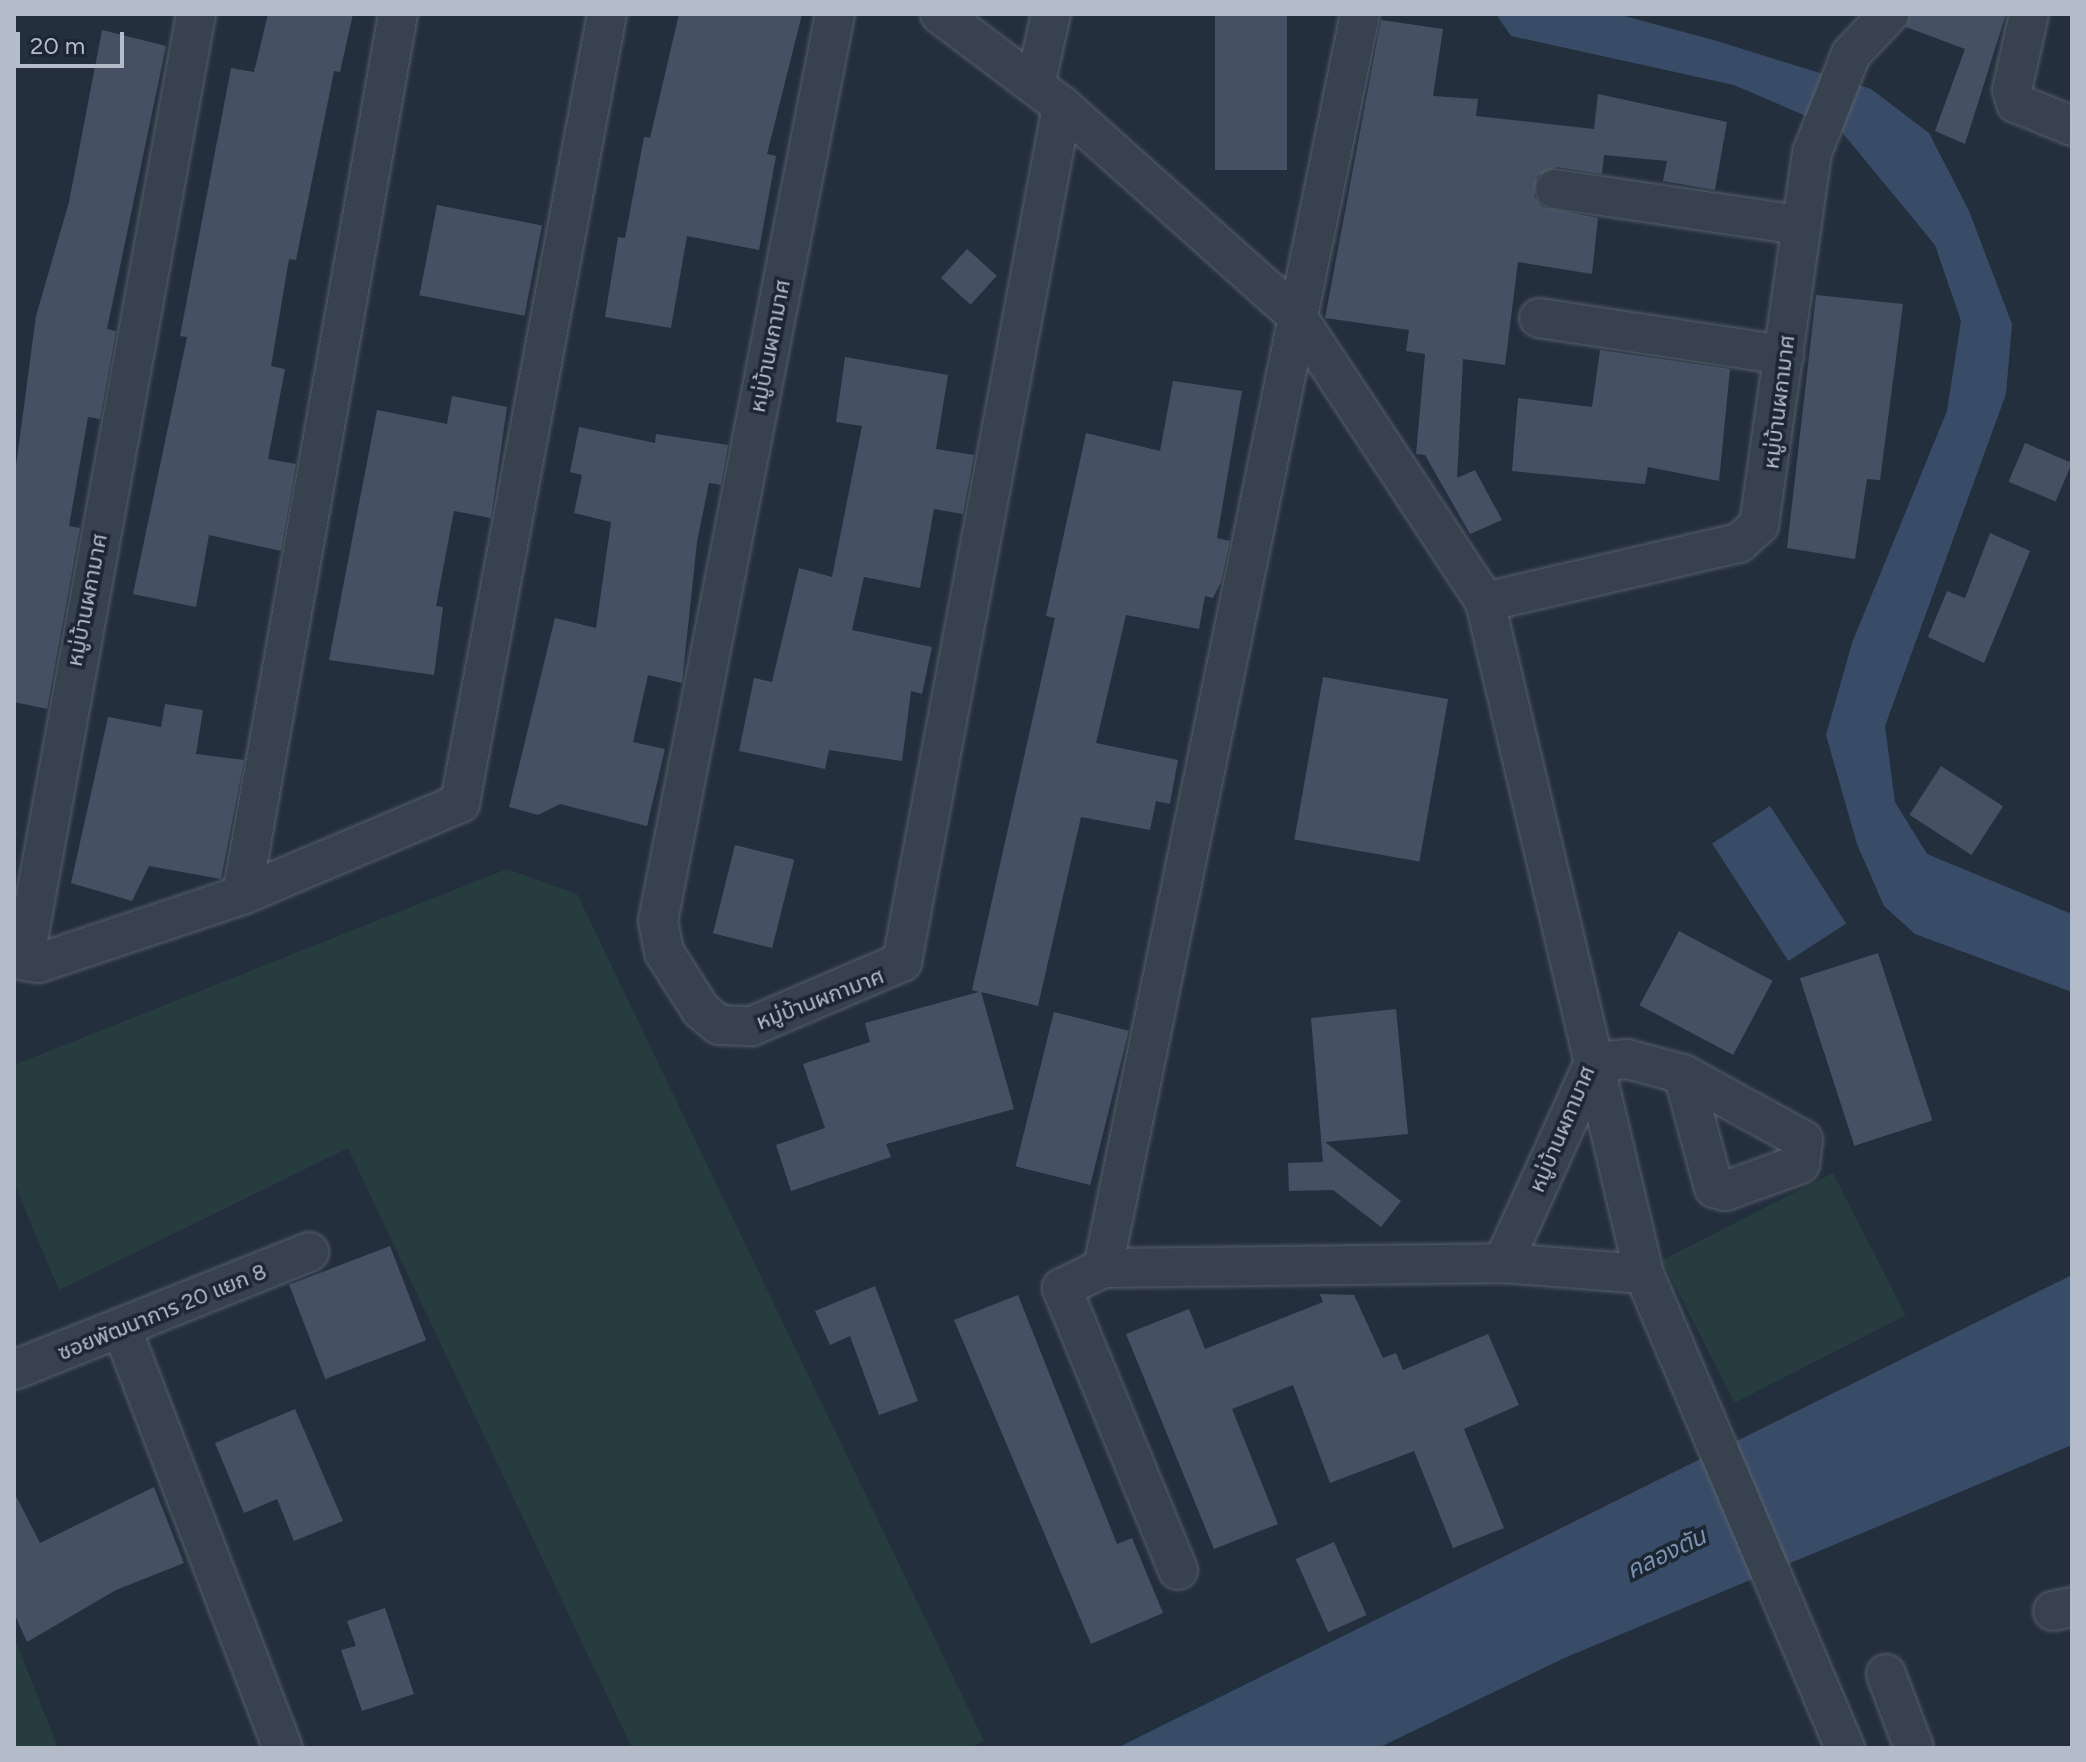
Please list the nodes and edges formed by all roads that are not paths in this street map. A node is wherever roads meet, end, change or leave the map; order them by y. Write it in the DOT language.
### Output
graph roads {
  1 [pos="196,14"];
  2 [pos="398,14"];
  3 [pos="607,14"];
  4 [pos="835,14"];
  5 [pos="940,14"];
  6 [pos="1051,14"];
  7 [pos="1360,14"];
  8 [pos="1889,14"];
  9 [pos="2029,14"];
  10 [pos="1049,96"];
  11 [pos="2072,126"];
  12 [pos="1555,189"];
  13 [pos="1799,225"];
  14 [pos="1296,315"];
  15 [pos="1539,318"];
  16 [pos="1784,355"];
  17 [pos="1485,602"];
  18 [pos="242,895"];
  19 [pos="1594,1062"];
  20 [pos="1683,1074"];
  21 [pos="309,1252"];
  22 [pos="1503,1263"];
  23 [pos="1103,1268"];
  24 [pos="1644,1274"];
  25 [pos="123,1332"];
  26 [pos="14,1370"];
  27 [pos="1178,1570"];
  28 [pos="1886,1674"];
  29 [pos="283,1748"];
  30 [pos="1845,1748"];
  31 [pos="1914,1748"];
  1 -- 18 [label="street, หมู่บ้านผกามาศ"];
  2 -- 18 [label="street"];
  3 -- 18 [label="street, หมู่บ้านผกามาศ"];
  4 -- 10 [label="street, หมู่บ้านผกามาศ"];
  5 -- 10 [label="street, หมู่บ้านผกามาศ"];
  6 -- 10 [label="street"];
  7 -- 14 [label="street"];
  8 -- 13 [label="street, หมู่บ้านผกามาศ"];
  9 -- 11 [label="street"];
  10 -- 14 [label="street, หมู่บ้านผกามาศ"];
  12 -- 13 [label="street"];
  13 -- 16 [label="street, หมู่บ้านผกามาศ"];
  14 -- 17 [label="street, หมู่บ้านผกามาศ"];
  14 -- 23 [label="street"];
  15 -- 16 [label="street"];
  16 -- 17 [label="street, หมู่บ้านผกามาศ"];
  17 -- 19 [label="street, หมู่บ้านผกามาศ"];
  19 -- 20 [label="street"];
  19 -- 22 [label="street, หมู่บ้านผกามาศ"];
  19 -- 24 [label="street"];
  21 -- 25 [label="street, ซอยพัฒนาการ 20 แยก 8"];
  22 -- 23 [label="street"];
  22 -- 24 [label="street"];
  23 -- 27 [label="street"];
  24 -- 30 [label="street"];
  25 -- 26 [label="street, ซอยพัฒนาการ 20 แยก 8"];
  25 -- 29 [label="street"];
  28 -- 31 [label="street"];
}
